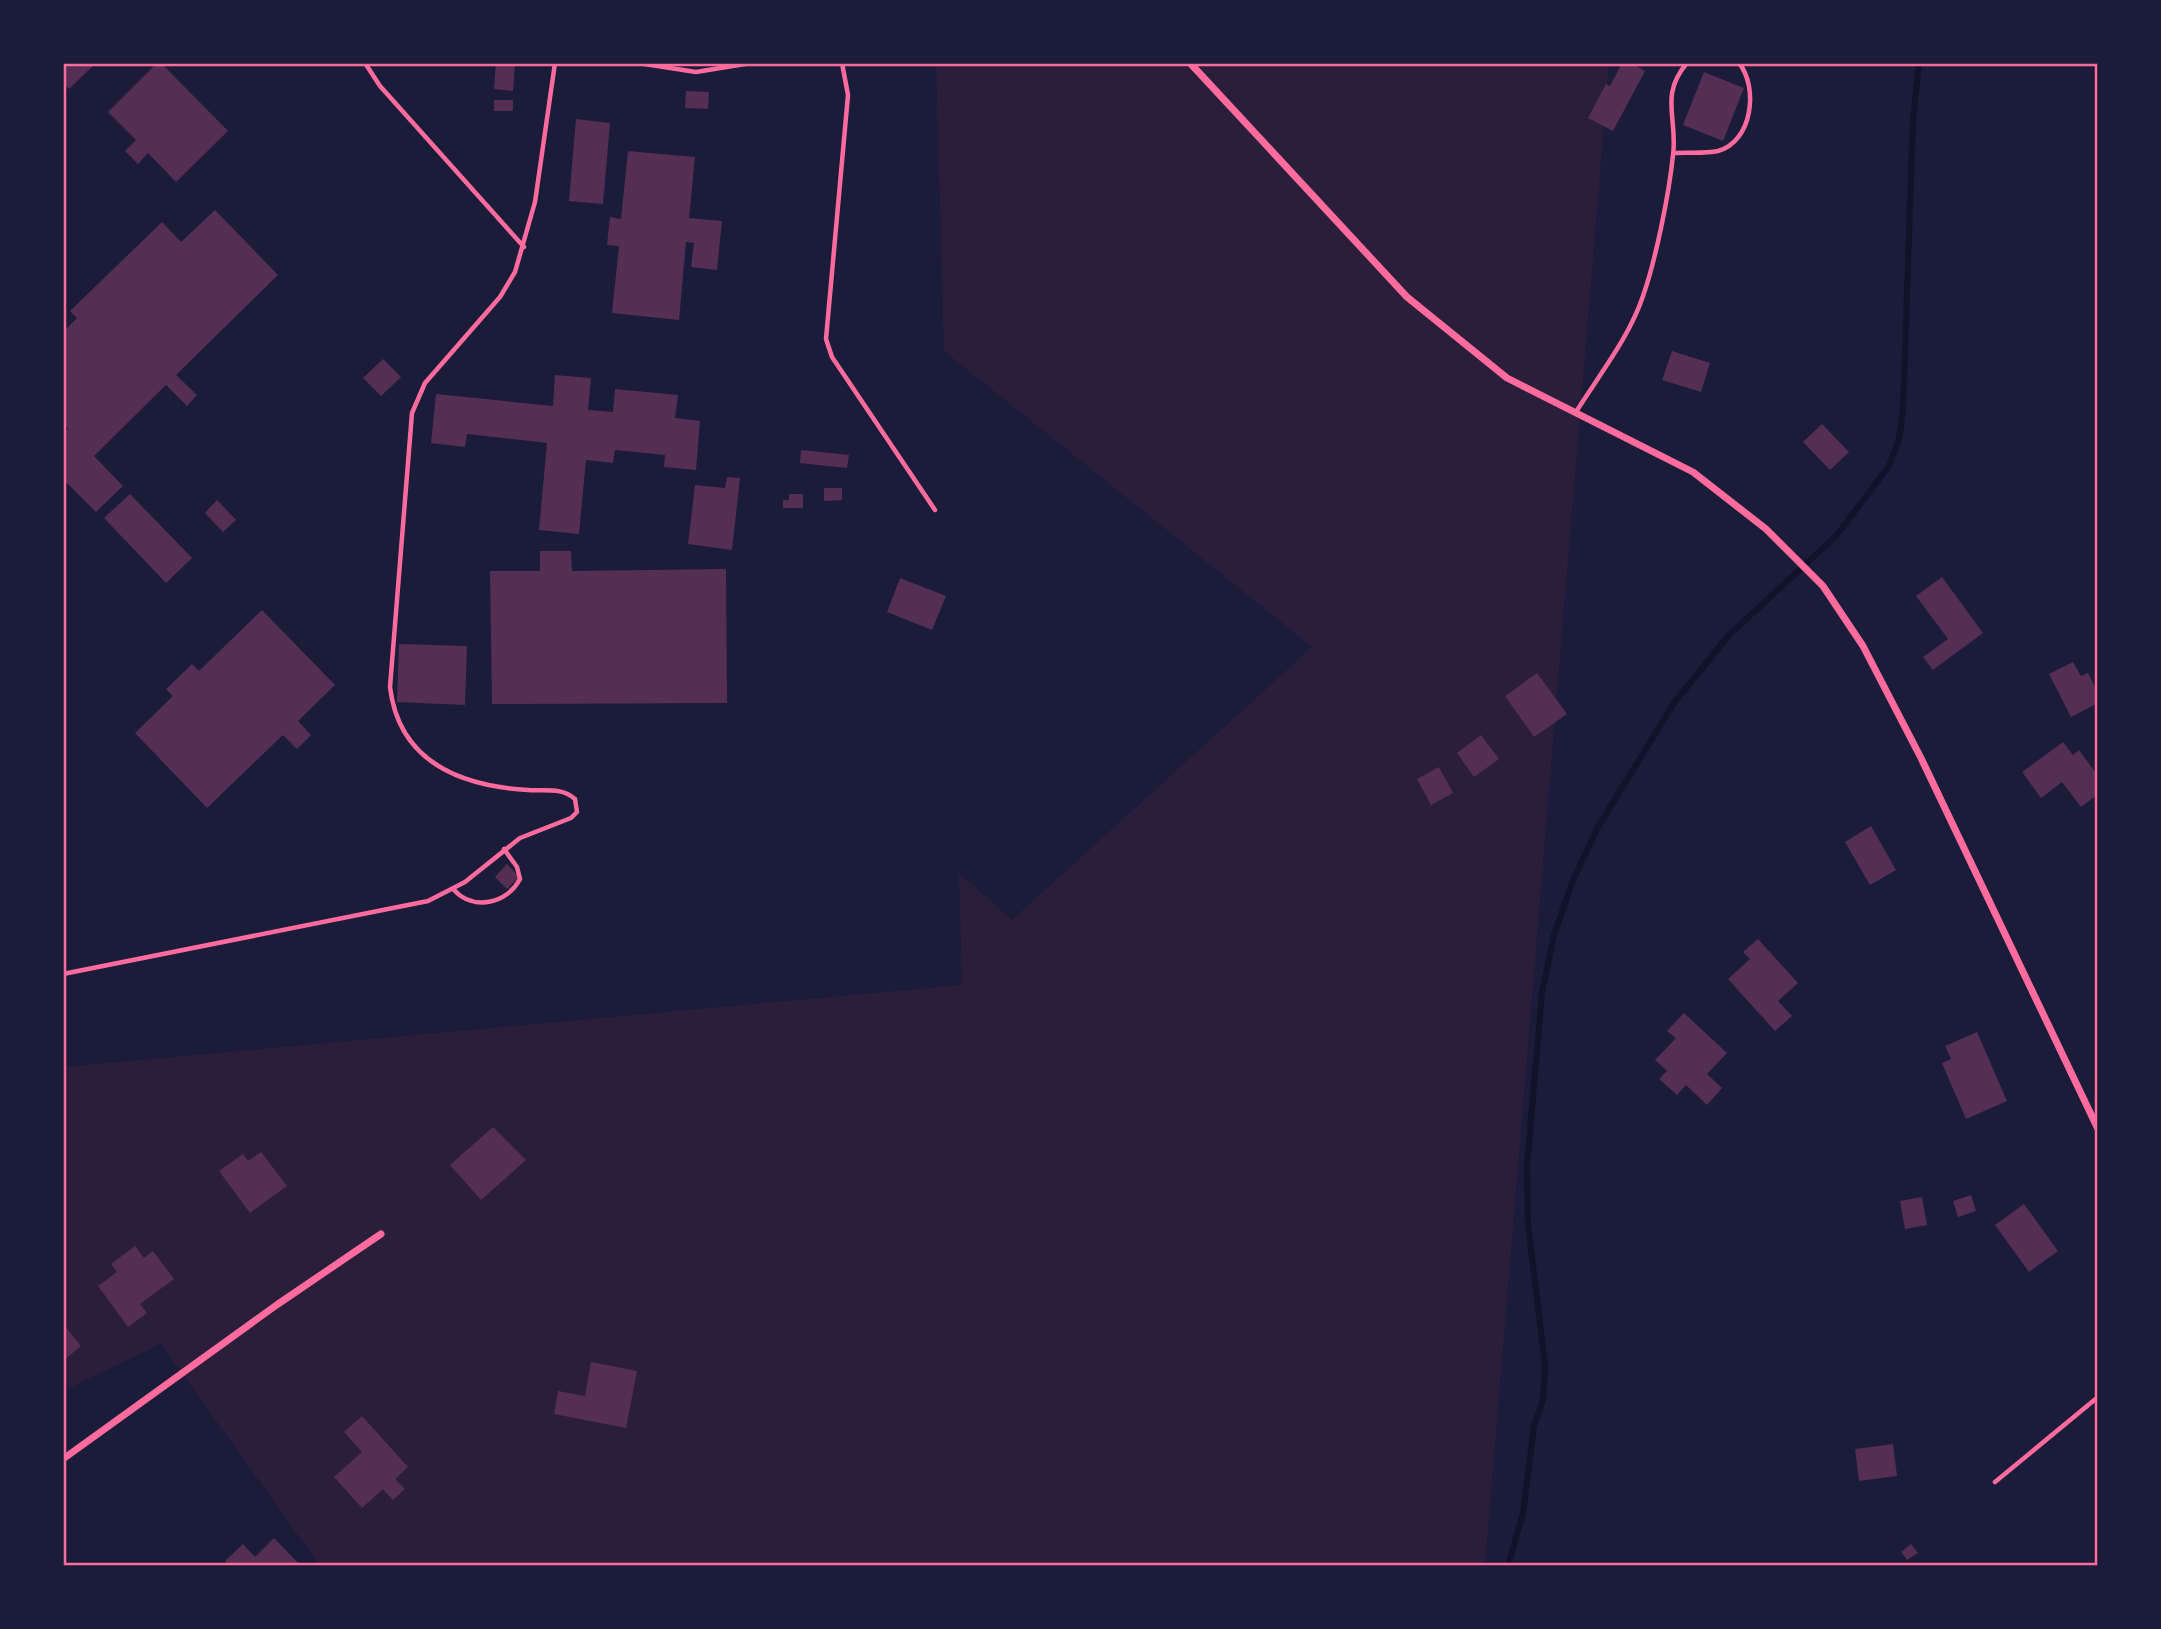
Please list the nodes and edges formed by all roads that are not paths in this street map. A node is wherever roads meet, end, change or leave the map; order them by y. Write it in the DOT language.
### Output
graph roads {
  1 [pos="365,63"];
  2 [pos="555,63"];
  3 [pos="638,63"];
  4 [pos="751,63"];
  5 [pos="842,63"];
  6 [pos="1189,63"];
  7 [pos="1687,63"];
  8 [pos="1739,63"];
  9 [pos="1674,153"];
  10 [pos="524,247"];
  11 [pos="1575,413"];
  12 [pos="935,510"];
  13 [pos="504,849"];
  14 [pos="454,889"];
  15 [pos="63,974"];
  16 [pos="2098,1129"];
  17 [pos="381,1234"];
  18 [pos="2098,1397"];
  19 [pos="63,1459"];
  20 [pos="1995,1482"];
  1 -- 10 [label="lane"];
  2 -- 10 [label="lane"];
  3 -- 4 [label="lane"];
  5 -- 12 [label="lane"];
  6 -- 11 [label="street"];
  7 -- 9 [label="lane"];
  8 -- 9 [label="lane"];
  9 -- 11 [label="lane"];
  10 -- 13 [label="lane"];
  11 -- 16 [label="street"];
  13 -- 14 [label="lane"];
  13 -- 14 [label="lane"];
  14 -- 15 [label="lane"];
  17 -- 19 [label="street"];
  18 -- 20 [label="lane"];
}
